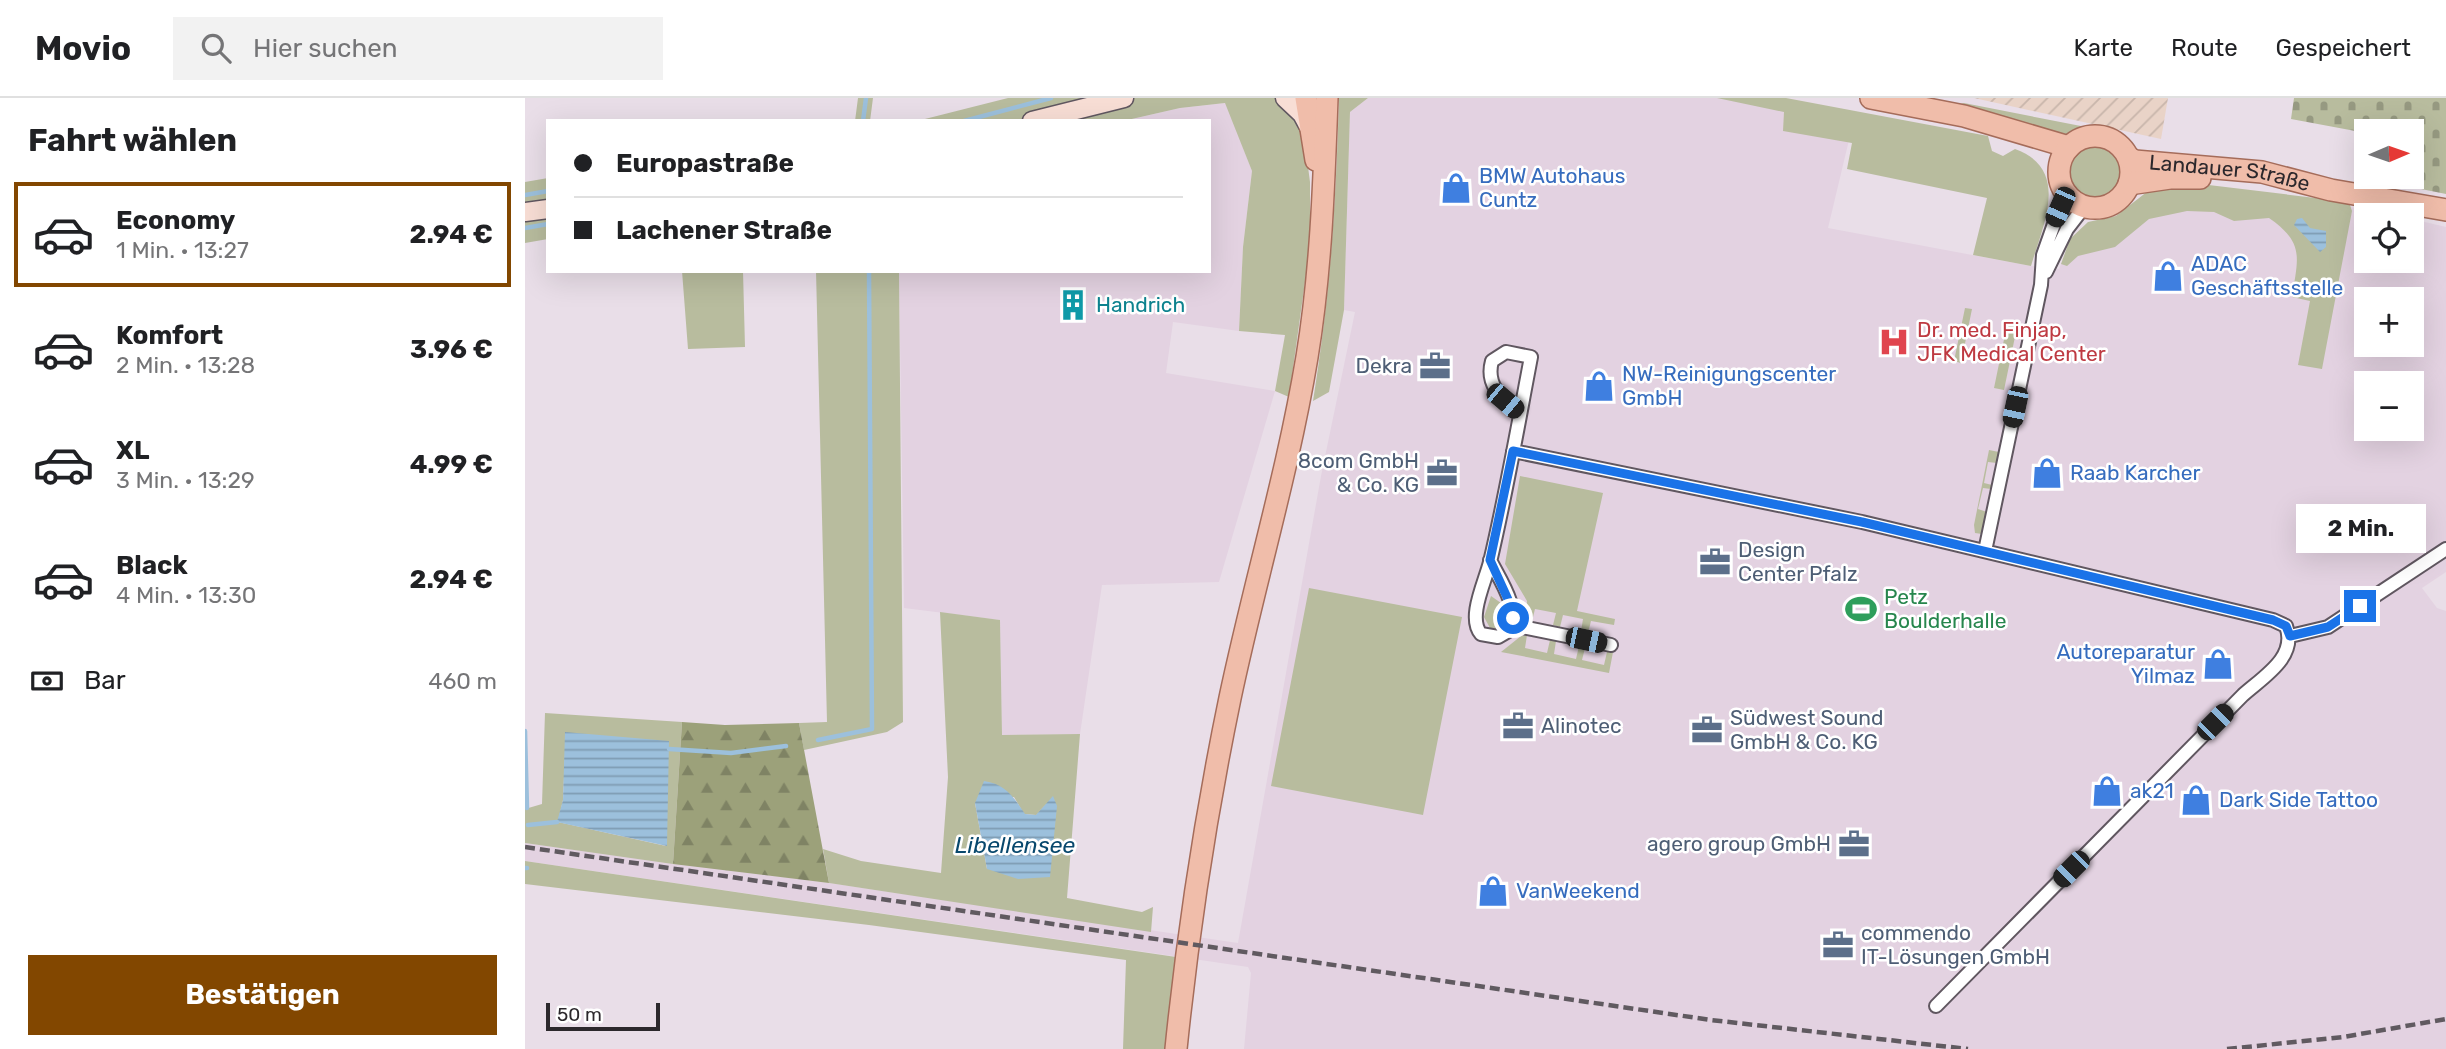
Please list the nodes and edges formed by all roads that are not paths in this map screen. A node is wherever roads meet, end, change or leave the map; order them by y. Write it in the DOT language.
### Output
graph roads {
  1 [pos="1124,98"];
  2 [pos="1285,98"];
  3 [pos="1306,98"];
  4 [pos="1327,98"];
  5 [pos="1871,98"];
  6 [pos="1040,119"];
  7 [pos="1311,130"];
  8 [pos="2064,155"];
  9 [pos="2129,158"];
  10 [pos="2129,184"];
  11 [pos="2331,190"];
  12 [pos="1322,193"];
  13 [pos="2065,193"];
  14 [pos="2084,207"];
  15 [pos="546,209"];
  16 [pos="2446,210"];
  17 [pos="525,212"];
  18 [pos="2041,285"];
  19 [pos="1520,414"];
  20 [pos="1513,451"];
  21 [pos="2446,549"];
  22 [pos="1985,551"];
  23 [pos="1490,560"];
  24 [pos="1512,625"];
  25 [pos="2290,636"];
  26 [pos="1611,645"];
  27 [pos="1936,1006"];
  28 [pos="1176,1049"];
  1 -- 6 [label="main road"];
  2 -- 7 [label="main road"];
  3 -- 7 [label="main road"];
  4 -- 12 [label="main road"];
  5 -- 8 [label="main road"];
  7 -- 12 [label="main road"];
  8 -- 9 [label="main road, Landauer Straße"];
  8 -- 13 [label="main road"];
  9 -- 10 [label="main road, Landauer Straße"];
  9 -- 11 [label="main road, Landauer Straße"];
  10 -- 11 [label="main road, Landauer Straße"];
  10 -- 14 [label="main road, Landauer Straße"];
  11 -- 16 [label="main road, Landauer Straße"];
  12 -- 28 [label="main road"];
  13 -- 14 [label="main road"];
  13 -- 18 [label="street"];
  14 -- 18 [label="street"];
  15 -- 17 [label="main road"];
  18 -- 22 [label="street"];
  19 -- 19 [label="street"];
  19 -- 20 [label="street"];
  20 -- 22 [label="street"];
  20 -- 23 [label="street"];
  21 -- 25 [label="street"];
  22 -- 25 [label="street"];
  23 -- 24 [label="street"];
  23 -- 24 [label="street"];
  24 -- 26 [label="street"];
  25 -- 27 [label="street"];
}
